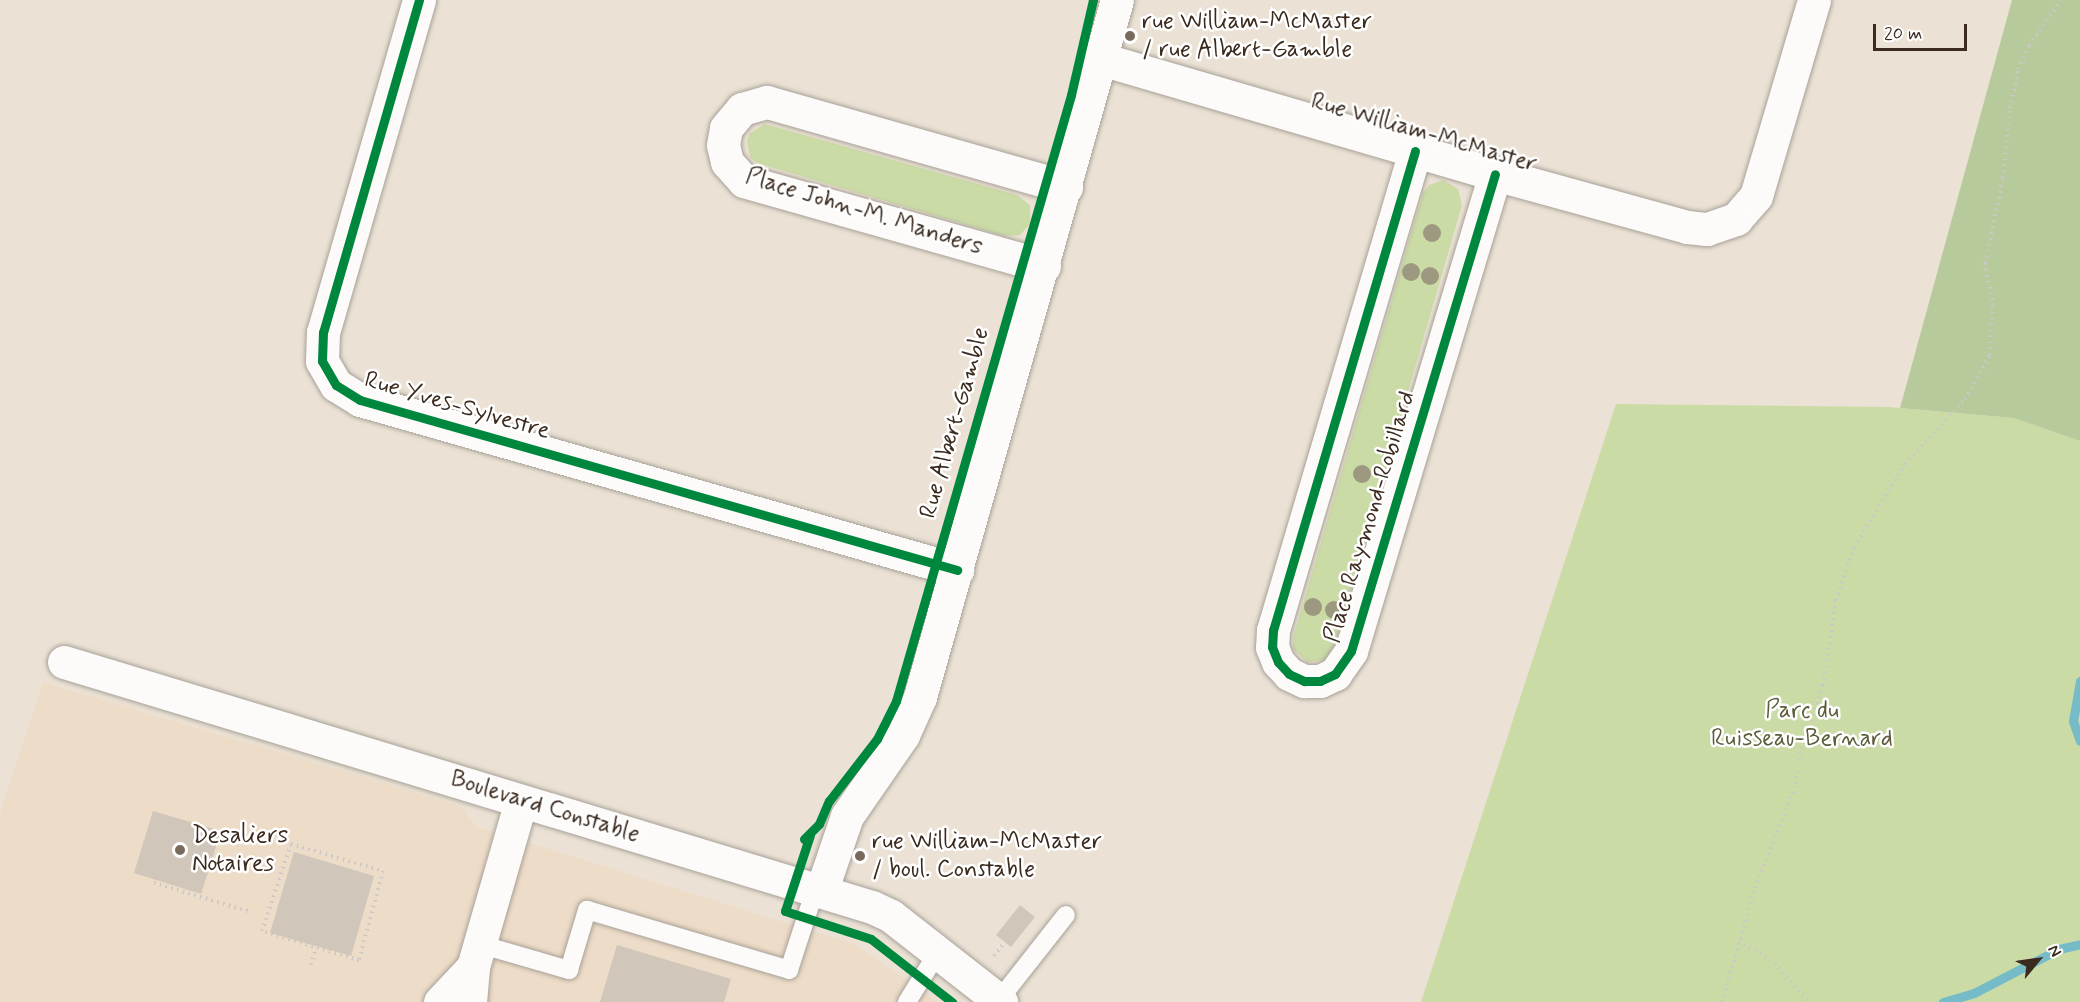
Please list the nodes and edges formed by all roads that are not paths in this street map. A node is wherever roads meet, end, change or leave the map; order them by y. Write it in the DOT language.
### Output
graph roads {
  1 [pos="419,0"];
  2 [pos="1117,0"];
  3 [pos="1814,0"];
  4 [pos="1101,59"];
  5 [pos="1415,151"];
  6 [pos="1495,174"];
  7 [pos="1066,187"];
  8 [pos="1044,266"];
  9 [pos="957,570"];
  10 [pos="64,662"];
  11 [pos="521,801"];
  12 [pos="819,888"];
  13 [pos="1066,915"];
  14 [pos="938,952"];
  15 [pos="476,956"];
  16 [pos="1000,1001"];
  17 [pos="440,1002"];
  18 [pos="470,1002"];
  19 [pos="907,1002"];
  1 -- 9 [label="street, Rue Yves-Sylvestre"];
  2 -- 4 [label="street, Rue Albert-Gamble"];
  3 -- 6 [label="street, Rue William-McMaster"];
  4 -- 5 [label="street, Rue William-McMaster"];
  4 -- 7 [label="street, Rue Albert-Gamble"];
  5 -- 6 [label="street, Rue William-McMaster"];
  5 -- 6 [label="street, Place Raymond-Robillard"];
  7 -- 8 [label="street, Rue Albert-Gamble"];
  7 -- 8 [label="street, Place John-M. Manders"];
  8 -- 9 [label="street, Rue Albert-Gamble"];
  9 -- 12 [label="street, Rue Albert-Gamble"];
  10 -- 11 [label="street, Boulevard Constable"];
  11 -- 12 [label="street, Boulevard Constable"];
  11 -- 15 [label="street"];
  12 -- 14 [label="street, Boulevard Constable"];
  12 -- 15 [label="lane"];
  13 -- 16 [label="lane"];
  14 -- 16 [label="street, Boulevard Constable"];
  14 -- 19 [label="lane"];
  15 -- 17 [label="street"];
  15 -- 18 [label="street"];
}
